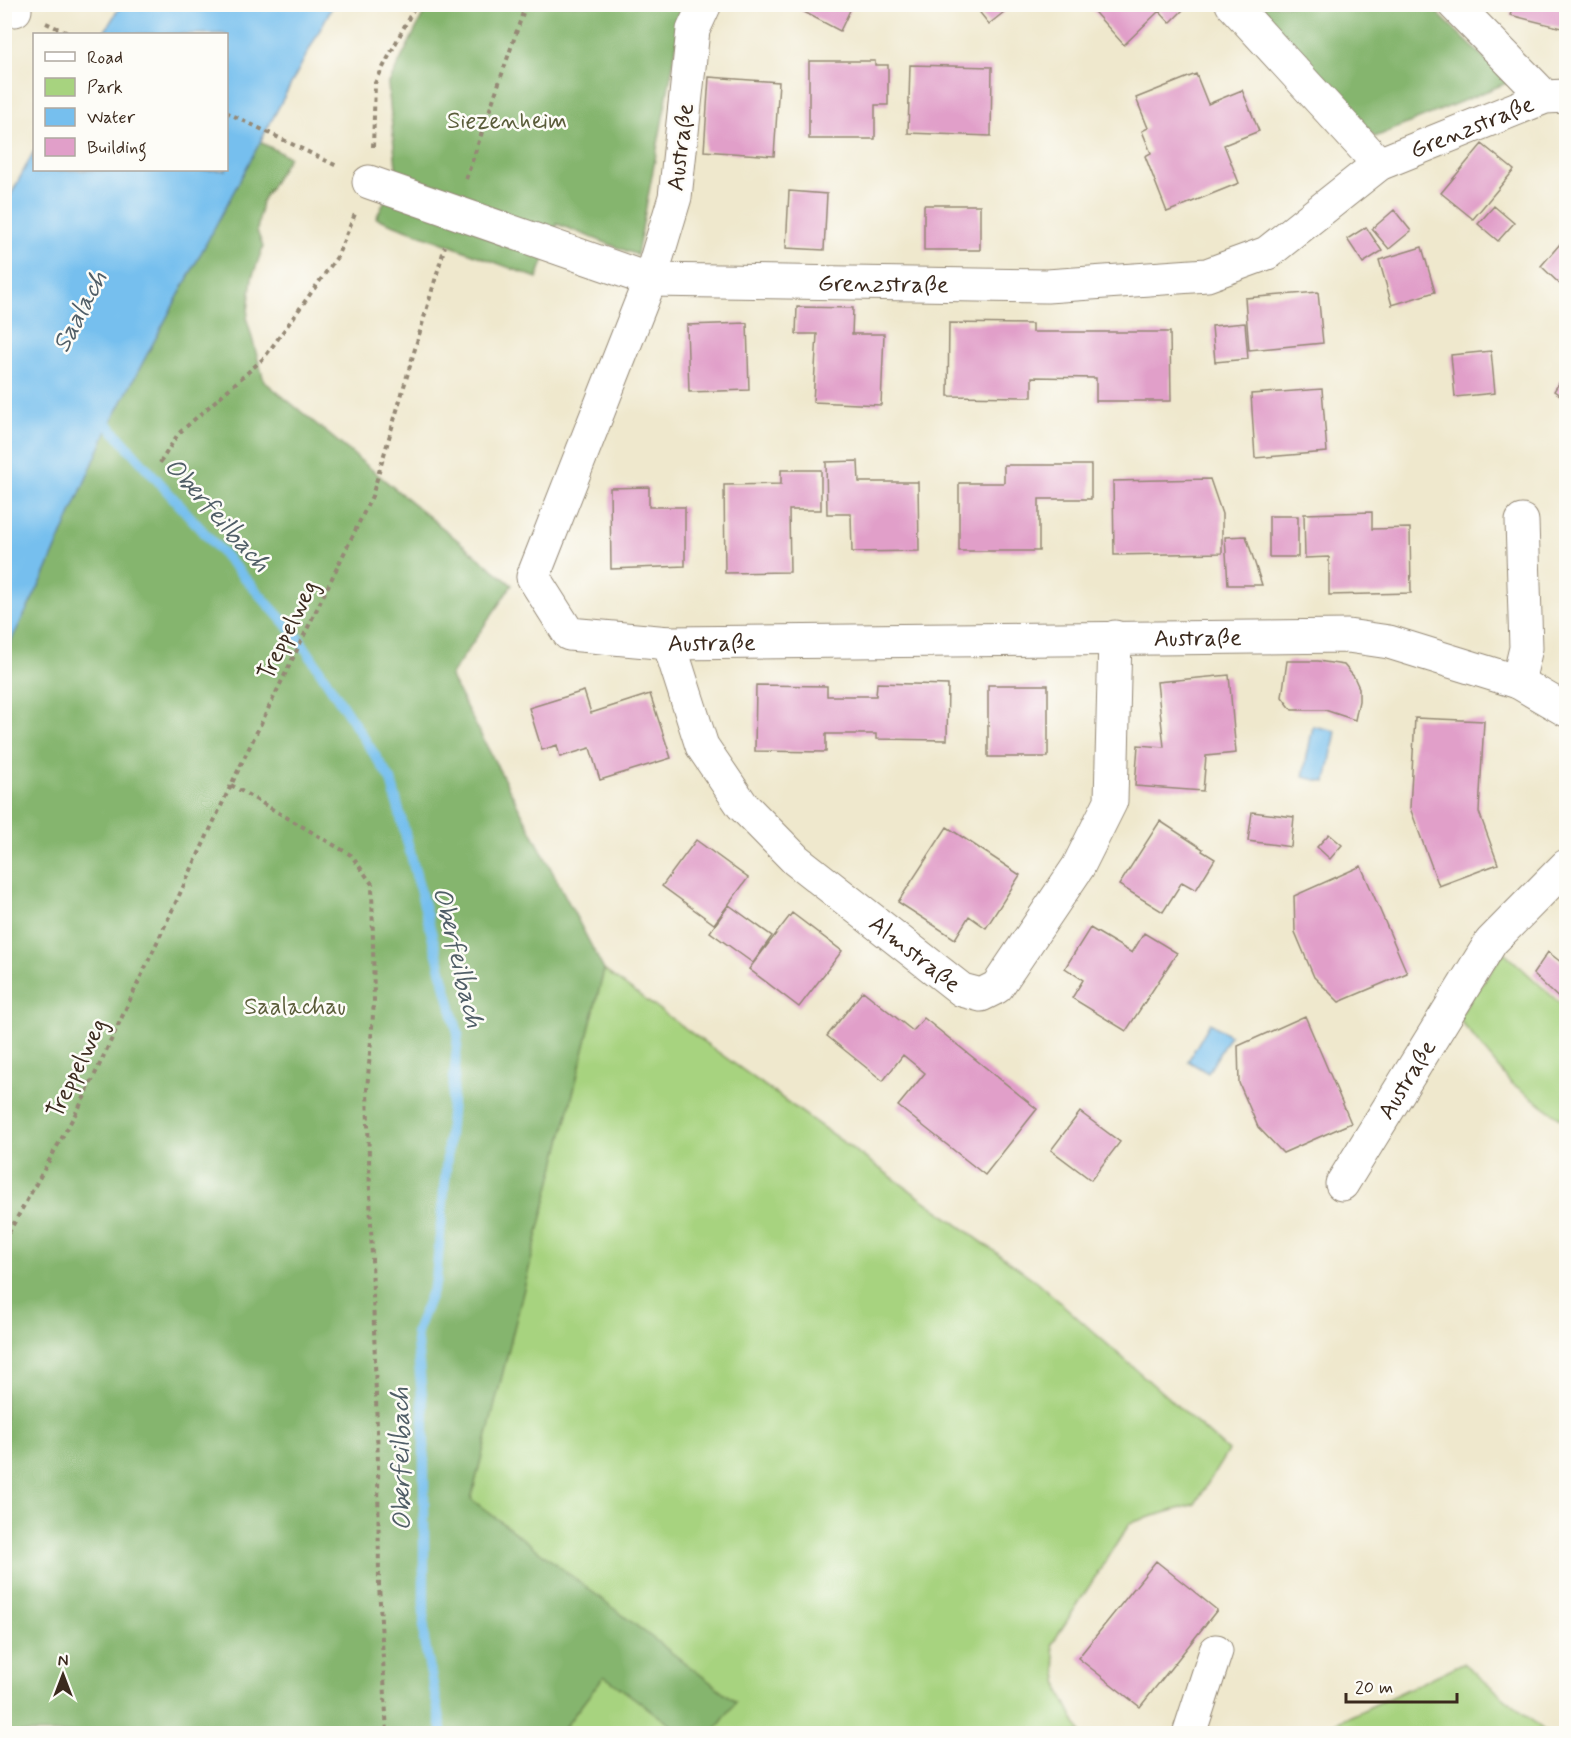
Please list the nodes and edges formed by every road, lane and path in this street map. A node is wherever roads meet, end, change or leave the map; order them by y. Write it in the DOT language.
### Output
graph roads {
  1 [pos="416,4"];
  2 [pos="526,4"];
  3 [pos="705,4"];
  4 [pos="1232,4"];
  5 [pos="1454,4"];
  6 [pos="19,11"];
  7 [pos="68,33"];
  8 [pos="1556,97"];
  9 [pos="228,113"];
  10 [pos="1379,164"];
  11 [pos="355,175"];
  12 [pos="455,210"];
  13 [pos="650,280"];
  14 [pos="160,463"];
  15 [pos="1522,521"];
  16 [pos="1114,637"];
  17 [pos="669,643"];
  18 [pos="1518,682"];
  19 [pos="1566,710"];
  20 [pos="231,785"];
  21 [pos="1566,866"];
  22 [pos="1342,1184"];
  23 [pos="4,1240"];
  24 [pos="1216,1652"];
  25 [pos="387,1734"];
  26 [pos="1189,1734"];
  1 -- 11 [label="path"];
  2 -- 12 [label="path, Treppelweg"];
  3 -- 13 [label="street, Austraße"];
  4 -- 10 [label="street, Grenzstraße"];
  5 -- 8 [label="street"];
  6 -- 7 [label="path"];
  8 -- 10 [label="street, Grenzstraße"];
  9 -- 11 [label="path"];
  10 -- 13 [label="street, Grenzstraße"];
  11 -- 12 [label="street, Grenzstraße"];
  11 -- 14 [label="path"];
  12 -- 13 [label="street, Grenzstraße"];
  12 -- 20 [label="path, Treppelweg"];
  13 -- 17 [label="street, Austraße"];
  15 -- 18 [label="street"];
  16 -- 17 [label="street, Austraße"];
  16 -- 17 [label="street, Almstraße"];
  16 -- 18 [label="street, Austraße"];
  18 -- 19 [label="street, Austraße"];
  20 -- 23 [label="path, Treppelweg"];
  20 -- 25 [label="path"];
  21 -- 22 [label="street, Austraße"];
  24 -- 26 [label="street"];
}
